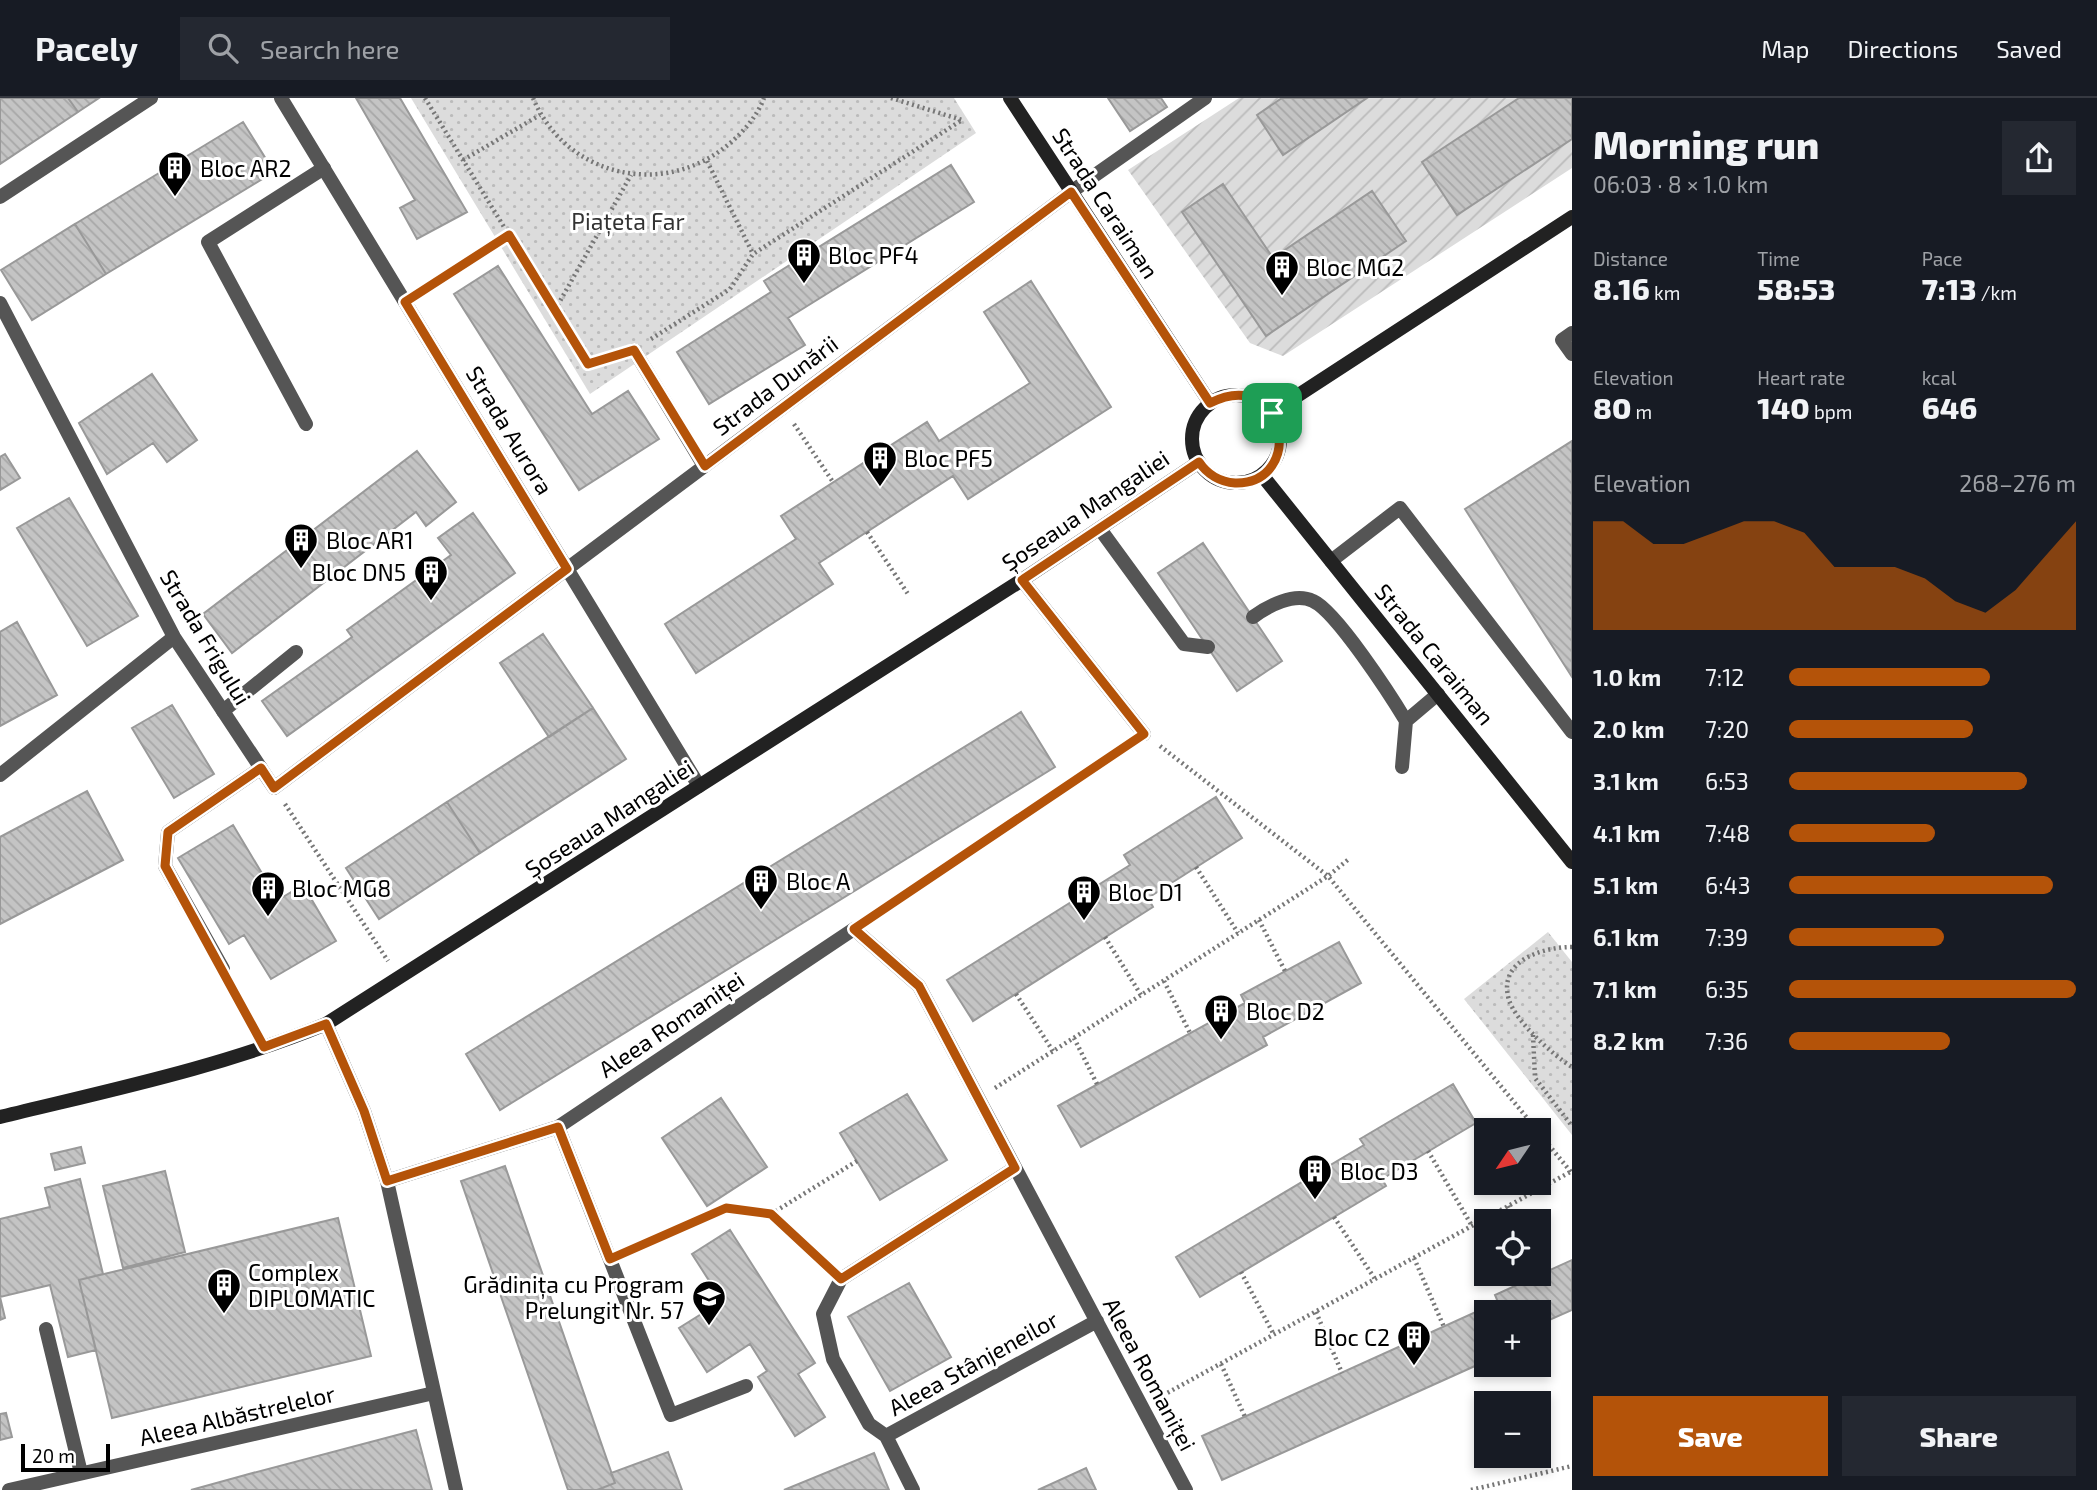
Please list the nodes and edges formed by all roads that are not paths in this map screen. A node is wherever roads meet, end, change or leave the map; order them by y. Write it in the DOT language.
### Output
graph roads {
  1 [pos="151,98"];
  2 [pos="281,98"];
  3 [pos="1010,98"];
  4 [pos="1205,98"];
  5 [pos="324,167"];
  6 [pos="1071,192"];
  7 [pos="0,197"];
  8 [pos="1572,217"];
  9 [pos="0,303"];
  10 [pos="1572,334"];
  11 [pos="634,350"];
  12 [pos="1572,355"];
  13 [pos="1210,403"];
  14 [pos="1272,413"];
  15 [pos="306,424"];
  16 [pos="1199,462"];
  17 [pos="705,466"];
  18 [pos="1262,475"];
  19 [pos="1100,529"];
  20 [pos="1331,561"];
  21 [pos="567,569"];
  22 [pos="1022,580"];
  23 [pos="1253,617"];
  24 [pos="174,637"];
  25 [pos="1208,647"];
  26 [pos="296,652"];
  27 [pos="1437,694"];
  28 [pos="223,711"];
  29 [pos="1406,721"];
  30 [pos="1572,732"];
  31 [pos="1144,734"];
  32 [pos="1402,767"];
  33 [pos="261,768"];
  34 [pos="0,775"];
  35 [pos="699,786"];
  36 [pos="274,788"];
  37 [pos="1572,862"];
  38 [pos="223,969"];
  39 [pos="326,1024"];
  40 [pos="0,1117"];
  41 [pos="558,1127"];
  42 [pos="1015,1168"];
  43 [pos="387,1181"];
  44 [pos="1097,1321"];
  45 [pos="46,1329"];
  46 [pos="746,1386"];
  47 [pos="434,1393"];
  48 [pos="886,1436"];
  49 [pos="82,1474"];
  50 [pos="9,1490"];
  51 [pos="456,1490"];
  52 [pos="913,1490"];
  53 [pos="1186,1490"];
  1 -- 7 [label="street"];
  2 -- 5 [label="street, Strada Aurora"];
  3 -- 6 [label="street, Strada Caraiman"];
  4 -- 6 [label="street, Strada Dunării"];
  5 -- 15 [label="street"];
  5 -- 21 [label="street, Strada Aurora"];
  6 -- 13 [label="street, Strada Caraiman"];
  6 -- 17 [label="street, Strada Dunării"];
  8 -- 14 [label="street"];
  9 -- 24 [label="street, Strada Frigului"];
  10 -- 12 [label="street"];
  11 -- 17 [label="street"];
  13 -- 14 [label="street"];
  13 -- 16 [label="street"];
  14 -- 18 [label="street"];
  16 -- 18 [label="street"];
  16 -- 19 [label="street, Șoseaua Mangaliei"];
  17 -- 21 [label="street, Strada Dunării"];
  18 -- 20 [label="street, Strada Caraiman"];
  19 -- 22 [label="street, Șoseaua Mangaliei"];
  19 -- 25 [label="street"];
  20 -- 27 [label="street, Strada Caraiman"];
  20 -- 30 [label="street"];
  21 -- 35 [label="street, Strada Aurora"];
  21 -- 36 [label="street, Strada Dunării"];
  22 -- 31 [label="street"];
  22 -- 35 [label="street, Șoseaua Mangaliei"];
  23 -- 29 [label="street"];
  24 -- 28 [label="street, Strada Frigului"];
  24 -- 34 [label="street"];
  26 -- 28 [label="street"];
  27 -- 29 [label="street"];
  27 -- 37 [label="street, Strada Caraiman"];
  28 -- 33 [label="street, Strada Frigului"];
  29 -- 32 [label="street"];
  33 -- 36 [label="street, Strada Frigului"];
  33 -- 38 [label="street"];
  35 -- 39 [label="street, Șoseaua Mangaliei"];
  39 -- 40 [label="street, Șoseaua Mangaliei"];
  39 -- 43 [label="street"];
  41 -- 42 [label="street, Aleea Romaniței"];
  41 -- 43 [label="street, Aleea Romaniței"];
  41 -- 46 [label="street"];
  42 -- 44 [label="street, Aleea Romaniței"];
  42 -- 48 [label="street"];
  43 -- 47 [label="street"];
  44 -- 48 [label="street, Aleea Stânjeneilor"];
  44 -- 53 [label="street, Aleea Romaniței"];
  45 -- 49 [label="street"];
  47 -- 49 [label="street, Aleea Albăstrelelor"];
  47 -- 51 [label="street"];
  48 -- 52 [label="street, Aleea Stânjeneilor"];
  49 -- 50 [label="street, Aleea Albăstrelelor"];
}
